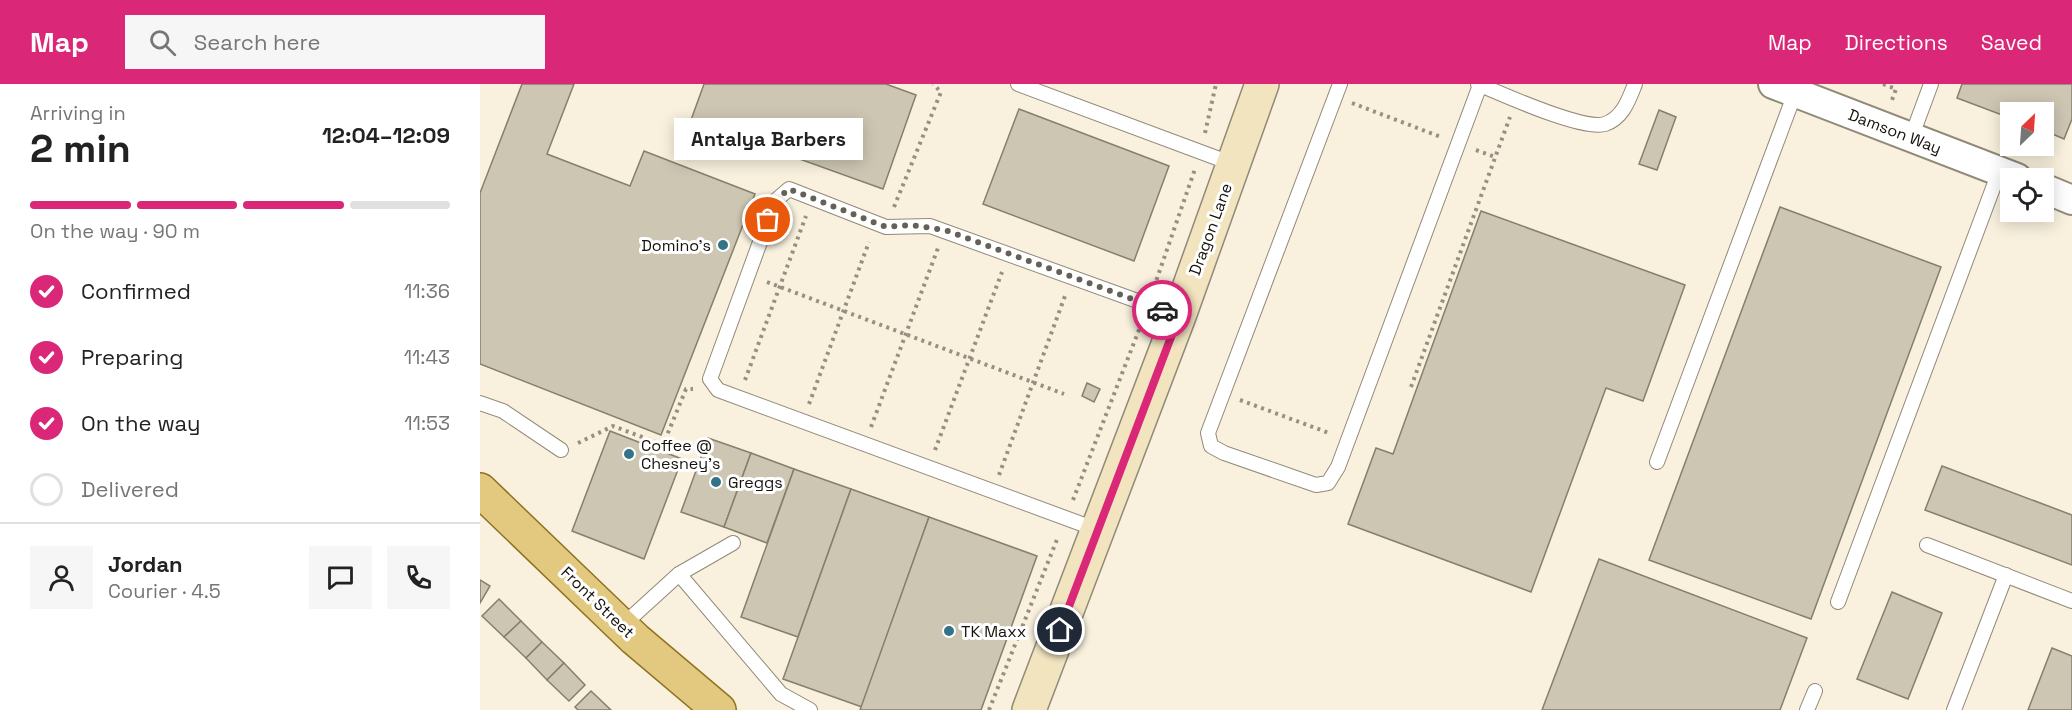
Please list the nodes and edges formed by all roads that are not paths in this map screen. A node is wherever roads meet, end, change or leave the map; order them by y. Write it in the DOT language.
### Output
graph roads {
  1 [pos="1018,84"];
  2 [pos="1262,84"];
  3 [pos="1635,84"];
  4 [pos="1931,84"];
  5 [pos="1479,85"];
  6 [pos="1784,88"];
  7 [pos="1337,90"];
  8 [pos="1911,138"];
  9 [pos="1233,164"];
  10 [pos="2000,172"];
  11 [pos="2054,192"];
  12 [pos="2000,195"];
  13 [pos="2071,198"];
  14 [pos="1179,316"];
  15 [pos="480,403"];
  16 [pos="561,450"];
  17 [pos="1657,462"];
  18 [pos="480,490"];
  19 [pos="1098,530"];
  20 [pos="733,543"];
  21 [pos="1927,545"];
  22 [pos="679,574"];
  23 [pos="2006,575"];
  24 [pos="2072,601"];
  25 [pos="1838,602"];
  26 [pos="623,625"];
  27 [pos="1815,691"];
  28 [pos="719,710"];
  29 [pos="810,710"];
  30 [pos="1029,710"];
  31 [pos="1807,710"];
  32 [pos="1954,710"];
  1 -- 9 [label="lane"];
  2 -- 9 [label="street, Dragon Lane"];
  3 -- 5 [label="lane"];
  4 -- 8 [label="lane"];
  5 -- 7 [label="lane"];
  6 -- 8 [label="street, Damson Way"];
  6 -- 17 [label="lane"];
  8 -- 10 [label="street, Damson Way"];
  9 -- 14 [label="street, Dragon Lane"];
  11 -- 13 [label="street"];
  12 -- 25 [label="lane"];
  14 -- 19 [label="street, Dragon Lane"];
  14 -- 19 [label="lane"];
  15 -- 16 [label="lane"];
  18 -- 26 [label="main road, Front Street"];
  19 -- 30 [label="street, Dragon Lane"];
  20 -- 22 [label="lane"];
  21 -- 23 [label="lane"];
  22 -- 26 [label="lane"];
  22 -- 29 [label="lane"];
  23 -- 24 [label="lane"];
  23 -- 32 [label="lane"];
  26 -- 28 [label="main road, Front Street"];
  27 -- 31 [label="lane"];
}
